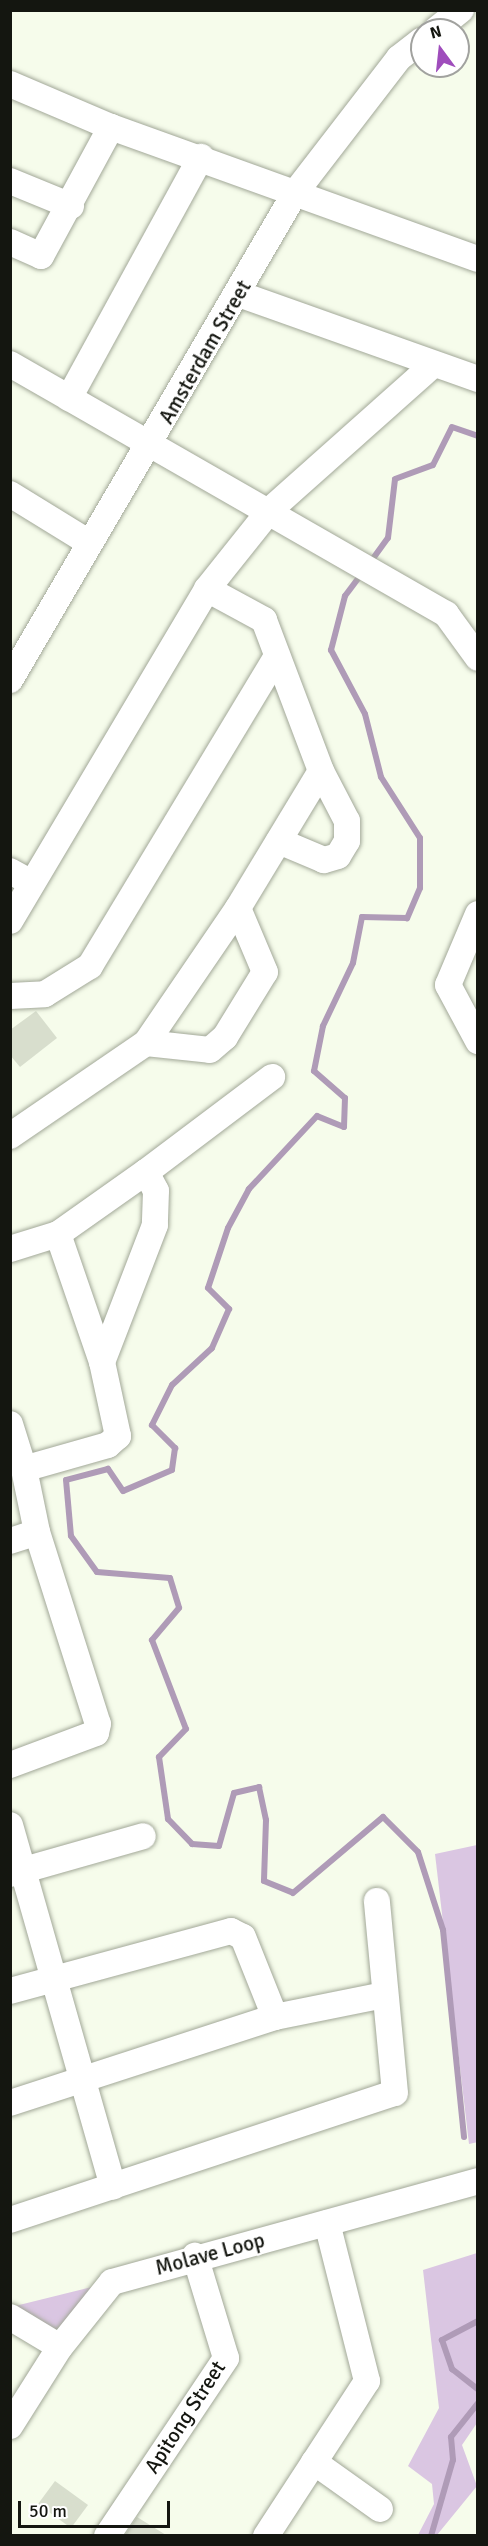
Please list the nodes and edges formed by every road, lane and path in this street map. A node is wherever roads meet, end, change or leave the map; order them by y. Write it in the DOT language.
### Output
graph roads {
  1 [pos="410,49"];
  2 [pos="10,84"];
  3 [pos="111,127"];
  4 [pos="201,157"];
  5 [pos="10,180"];
  6 [pos="296,193"];
  7 [pos="71,206"];
  8 [pos="10,242"];
  9 [pos="477,259"];
  10 [pos="239,294"];
  11 [pos="10,364"];
  12 [pos="433,365"];
  13 [pos="477,379"];
  14 [pos="69,398"];
  15 [pos="151,445"];
  16 [pos="10,494"];
  17 [pos="270,510"];
  18 [pos="88,542"];
  19 [pos="207,589"];
  20 [pos="278,656"];
  21 [pos="477,658"];
  22 [pos="10,680"];
  23 [pos="321,771"];
  24 [pos="279,841"];
  25 [pos="21,877"];
  26 [pos="238,908"];
  27 [pos="477,914"];
  28 [pos="10,921"];
  29 [pos="10,996"];
  30 [pos="477,1041"];
  31 [pos="146,1043"];
  32 [pos="272,1077"];
  33 [pos="10,1136"];
  34 [pos="146,1172"];
  35 [pos="58,1234"];
  36 [pos="10,1249"];
  37 [pos="102,1362"];
  38 [pos="10,1424"];
  39 [pos="24,1469"];
  40 [pos="37,1532"];
  41 [pos="10,1541"];
  42 [pos="10,1765"];
  43 [pos="10,1825"];
  44 [pos="143,1836"];
  45 [pos="17,1872"];
  46 [pos="377,1901"];
  47 [pos="55,1976"];
  48 [pos="10,1991"];
  49 [pos="384,1995"];
  50 [pos="275,2017"];
  51 [pos="83,2079"];
  52 [pos="10,2103"];
  53 [pos="477,2181"];
  54 [pos="113,2187"];
  55 [pos="10,2220"];
  56 [pos="327,2223"];
  57 [pos="195,2256"];
  58 [pos="10,2317"];
  59 [pos="60,2347"];
  60 [pos="10,2426"];
  61 [pos="314,2463"];
  62 [pos="380,2509"];
  63 [pos="107,2535"];
  64 [pos="266,2535"];
  1 -- 6 [label="street, Amsterdam Street"];
  2 -- 3 [label="street"];
  3 -- 4 [label="street"];
  3 -- 7 [label="street"];
  4 -- 6 [label="street"];
  4 -- 14 [label="street"];
  5 -- 7 [label="street"];
  6 -- 9 [label="street"];
  6 -- 10 [label="street, Amsterdam Street"];
  7 -- 8 [label="street"];
  10 -- 12 [label="street"];
  10 -- 15 [label="street, Amsterdam Street"];
  11 -- 14 [label="street"];
  12 -- 13 [label="street"];
  12 -- 17 [label="street"];
  14 -- 15 [label="street"];
  15 -- 17 [label="street"];
  15 -- 18 [label="street, Amsterdam Street"];
  16 -- 18 [label="street"];
  17 -- 19 [label="street"];
  17 -- 21 [label="street"];
  18 -- 22 [label="street, Amsterdam Street"];
  19 -- 20 [label="street"];
  19 -- 25 [label="street"];
  20 -- 23 [label="street"];
  20 -- 29 [label="street"];
  23 -- 24 [label="street"];
  23 -- 24 [label="street"];
  24 -- 26 [label="street"];
  25 -- 28 [label="street"];
  26 -- 31 [label="street"];
  26 -- 31 [label="street"];
  27 -- 30 [label="street"];
  31 -- 33 [label="street"];
  32 -- 34 [label="street"];
  34 -- 35 [label="street"];
  34 -- 37 [label="street"];
  35 -- 36 [label="street"];
  35 -- 37 [label="street"];
  37 -- 39 [label="street"];
  38 -- 39 [label="street"];
  39 -- 40 [label="street"];
  40 -- 41 [label="street"];
  40 -- 42 [label="street"];
  43 -- 45 [label="street"];
  44 -- 45 [label="street"];
  45 -- 47 [label="street"];
  46 -- 49 [label="street"];
  47 -- 48 [label="street"];
  47 -- 50 [label="street"];
  47 -- 51 [label="street"];
  49 -- 50 [label="street"];
  49 -- 54 [label="street"];
  50 -- 51 [label="street"];
  51 -- 52 [label="street"];
  51 -- 54 [label="street"];
  53 -- 56 [label="street, Molave Loop"];
  54 -- 55 [label="street"];
  56 -- 57 [label="street, Molave Loop"];
  56 -- 61 [label="street"];
  57 -- 59 [label="street, Molave Loop"];
  57 -- 63 [label="street, Apitong Street"];
  58 -- 59 [label="street"];
  59 -- 60 [label="street, Molave Loop"];
  61 -- 62 [label="street"];
  61 -- 64 [label="street"];
}
